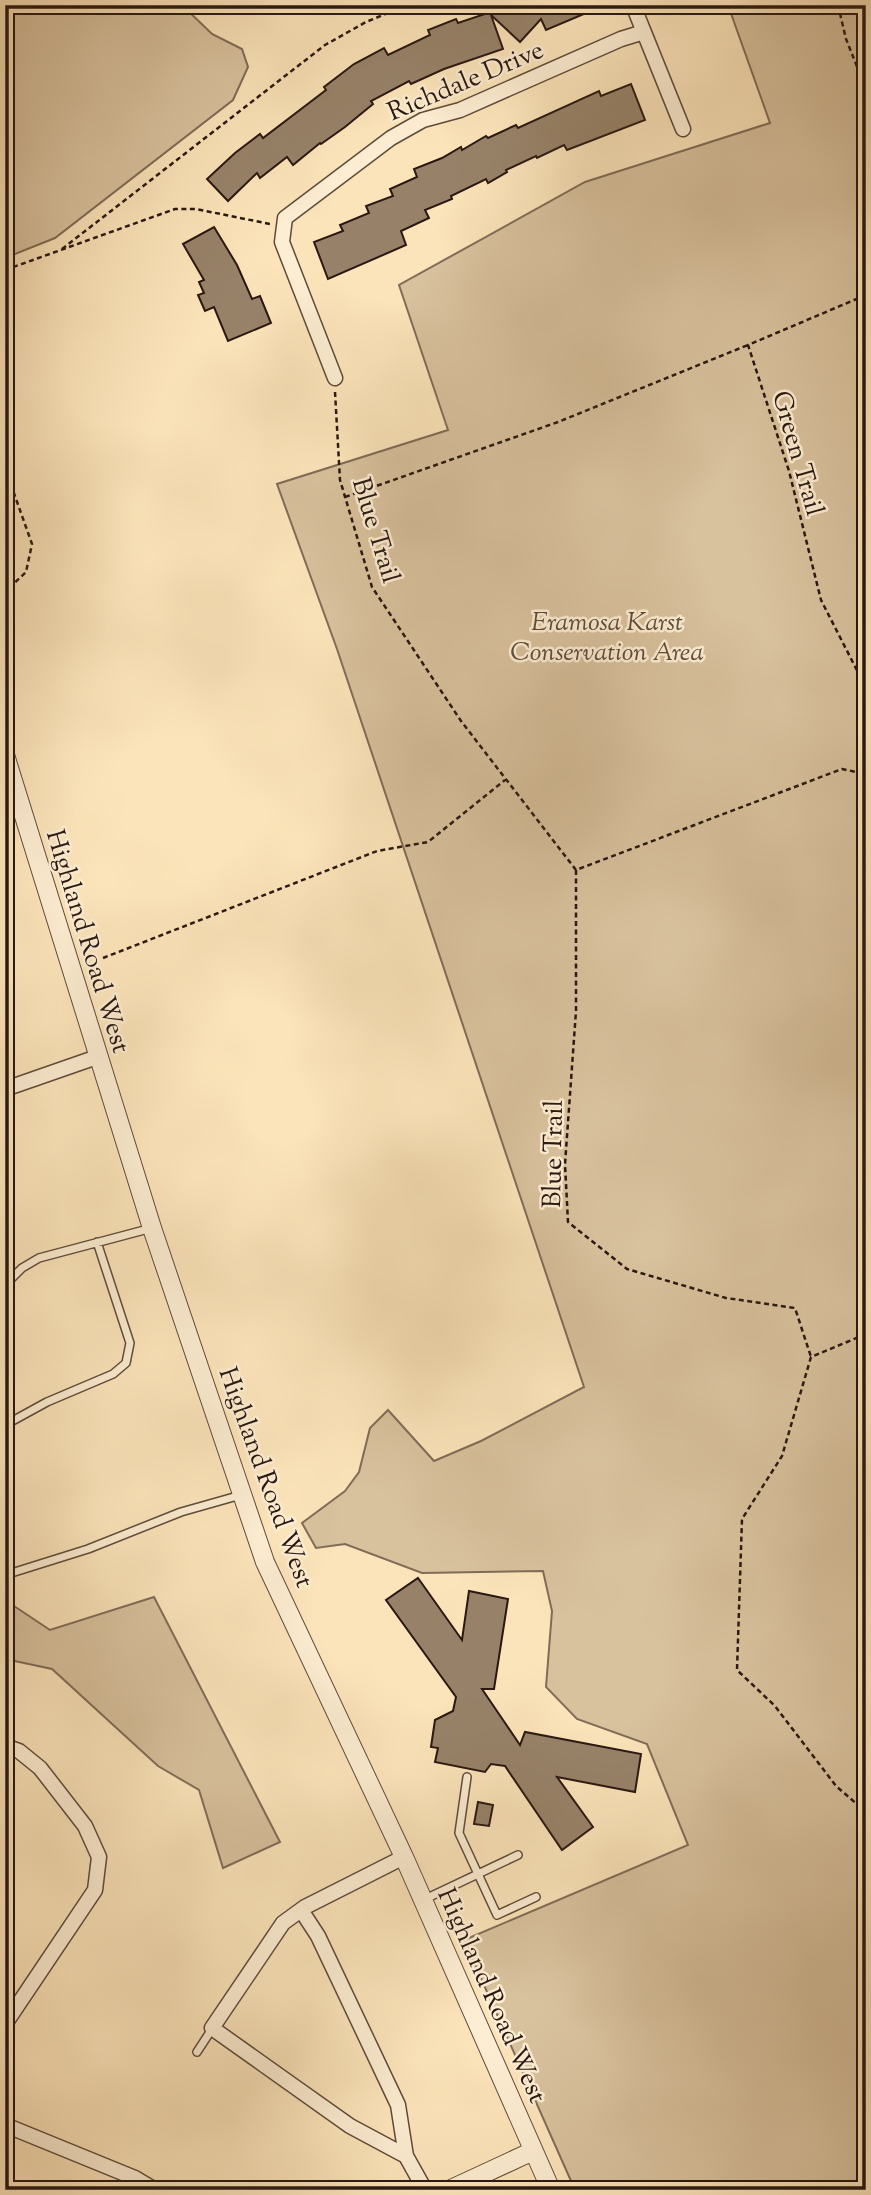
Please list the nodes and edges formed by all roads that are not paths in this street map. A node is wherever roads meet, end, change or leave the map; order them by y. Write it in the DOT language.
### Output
graph roads {
  1 [pos="633,5"];
  2 [pos="644,32"];
  3 [pos="684,129"];
  4 [pos="335,378"];
  5 [pos="5,755"];
  6 [pos="97,1057"];
  7 [pos="5,1089"];
  8 [pos="152,1228"];
  9 [pos="97,1242"];
  10 [pos="5,1285"];
  11 [pos="5,1425"];
  12 [pos="242,1495"];
  13 [pos="5,1575"];
  14 [pos="5,1746"];
  15 [pos="467,1777"];
  16 [pos="518,1855"];
  17 [pos="404,1857"];
  18 [pos="478,1874"];
  19 [pos="536,1898"];
  20 [pos="423,1900"];
  21 [pos="301,1910"];
  22 [pos="5,2024"];
  23 [pos="212,2028"];
  24 [pos="197,2052"];
  25 [pos="5,2125"];
  26 [pos="533,2151"];
  27 [pos="406,2156"];
  28 [pos="155,2190"];
  29 [pos="425,2190"];
  30 [pos="449,2190"];
  31 [pos="551,2190"];
  1 -- 2 [label="street"];
  2 -- 3 [label="street"];
  2 -- 4 [label="street, Richdale Drive"];
  5 -- 6 [label="street, Highland Road West"];
  6 -- 7 [label="street"];
  6 -- 8 [label="street, Highland Road West"];
  8 -- 9 [label="lane"];
  8 -- 12 [label="street, Highland Road West"];
  9 -- 10 [label="lane"];
  9 -- 11 [label="lane"];
  12 -- 13 [label="lane"];
  12 -- 17 [label="street, Highland Road West"];
  14 -- 22 [label="street"];
  15 -- 18 [label="lane"];
  16 -- 18 [label="lane"];
  17 -- 20 [label="street, Highland Road West"];
  17 -- 21 [label="street"];
  18 -- 19 [label="lane"];
  18 -- 20 [label="lane"];
  20 -- 26 [label="street, Highland Road West"];
  21 -- 23 [label="street"];
  21 -- 27 [label="street"];
  23 -- 24 [label="lane"];
  23 -- 27 [label="street"];
  25 -- 28 [label="street"];
  26 -- 30 [label="street"];
  26 -- 31 [label="street, Highland Road West"];
  27 -- 29 [label="street"];
}
